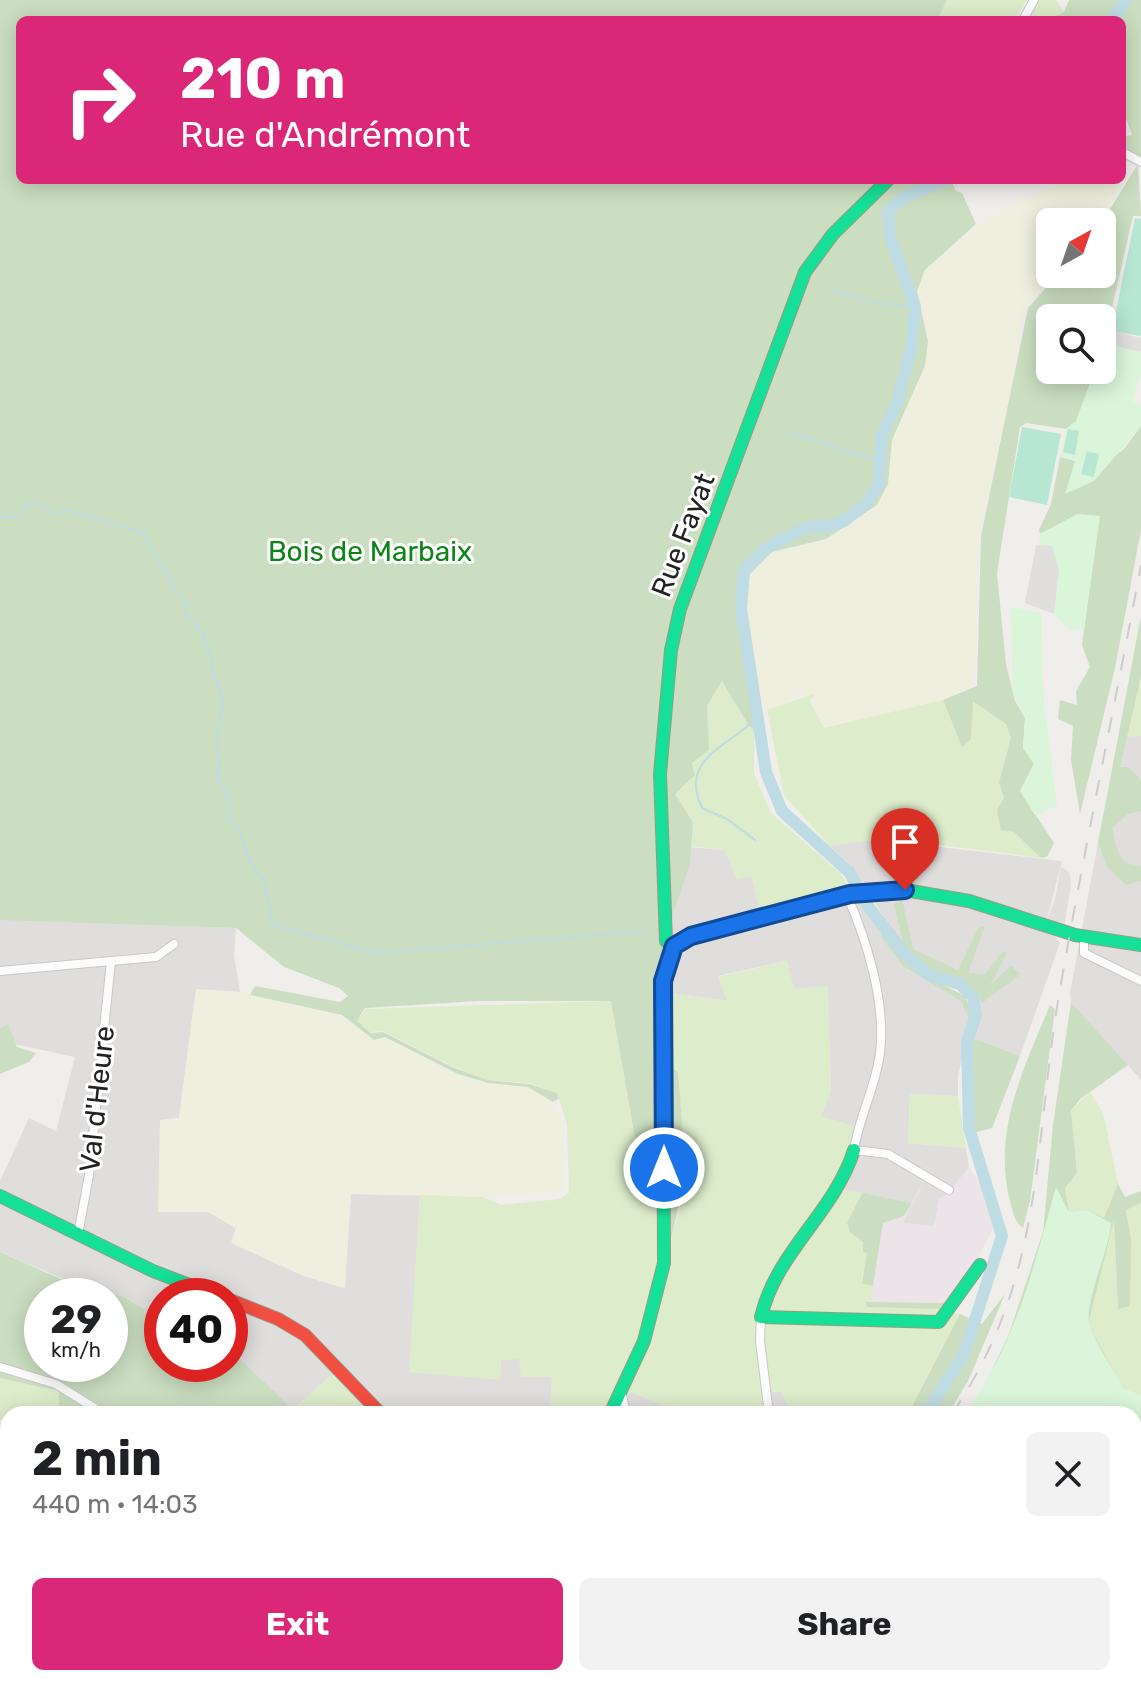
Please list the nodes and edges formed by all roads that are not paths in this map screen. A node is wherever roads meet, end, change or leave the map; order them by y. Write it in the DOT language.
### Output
graph roads {
  1 [pos="1126,154"];
  2 [pos="1141,162"];
  3 [pos="884,184"];
  4 [pos="849,895"];
  5 [pos="1078,935"];
  6 [pos="174,944"];
  7 [pos="1141,945"];
  8 [pos="674,946"];
  9 [pos="111,961"];
  10 [pos="0,971"];
  11 [pos="1141,981"];
  12 [pos="854,1150"];
  13 [pos="949,1190"];
  14 [pos="0,1196"];
  15 [pos="78,1235"];
  16 [pos="980,1265"];
  17 [pos="177,1278"];
  18 [pos="248,1307"];
  19 [pos="761,1317"];
  20 [pos="0,1367"];
  21 [pos="621,1394"];
  22 [pos="91,1406"];
  23 [pos="373,1406"];
  24 [pos="614,1406"];
  25 [pos="624,1406"];
  26 [pos="768,1406"];
  1 -- 2 [label="street"];
  3 -- 8 [label="street, Rue Fayat"];
  4 -- 5 [label="street"];
  4 -- 8 [label="street"];
  4 -- 12 [label="street"];
  5 -- 7 [label="street"];
  5 -- 11 [label="street"];
  6 -- 9 [label="street"];
  8 -- 21 [label="street"];
  9 -- 10 [label="street"];
  9 -- 15 [label="street, Val d'Heure"];
  12 -- 13 [label="street"];
  12 -- 19 [label="street"];
  14 -- 15 [label="street"];
  15 -- 17 [label="street"];
  16 -- 19 [label="street"];
  18 -- 23 [label="street"];
  19 -- 26 [label="street"];
  20 -- 22 [label="street"];
  21 -- 24 [label="street"];
  21 -- 25 [label="street"];
}
